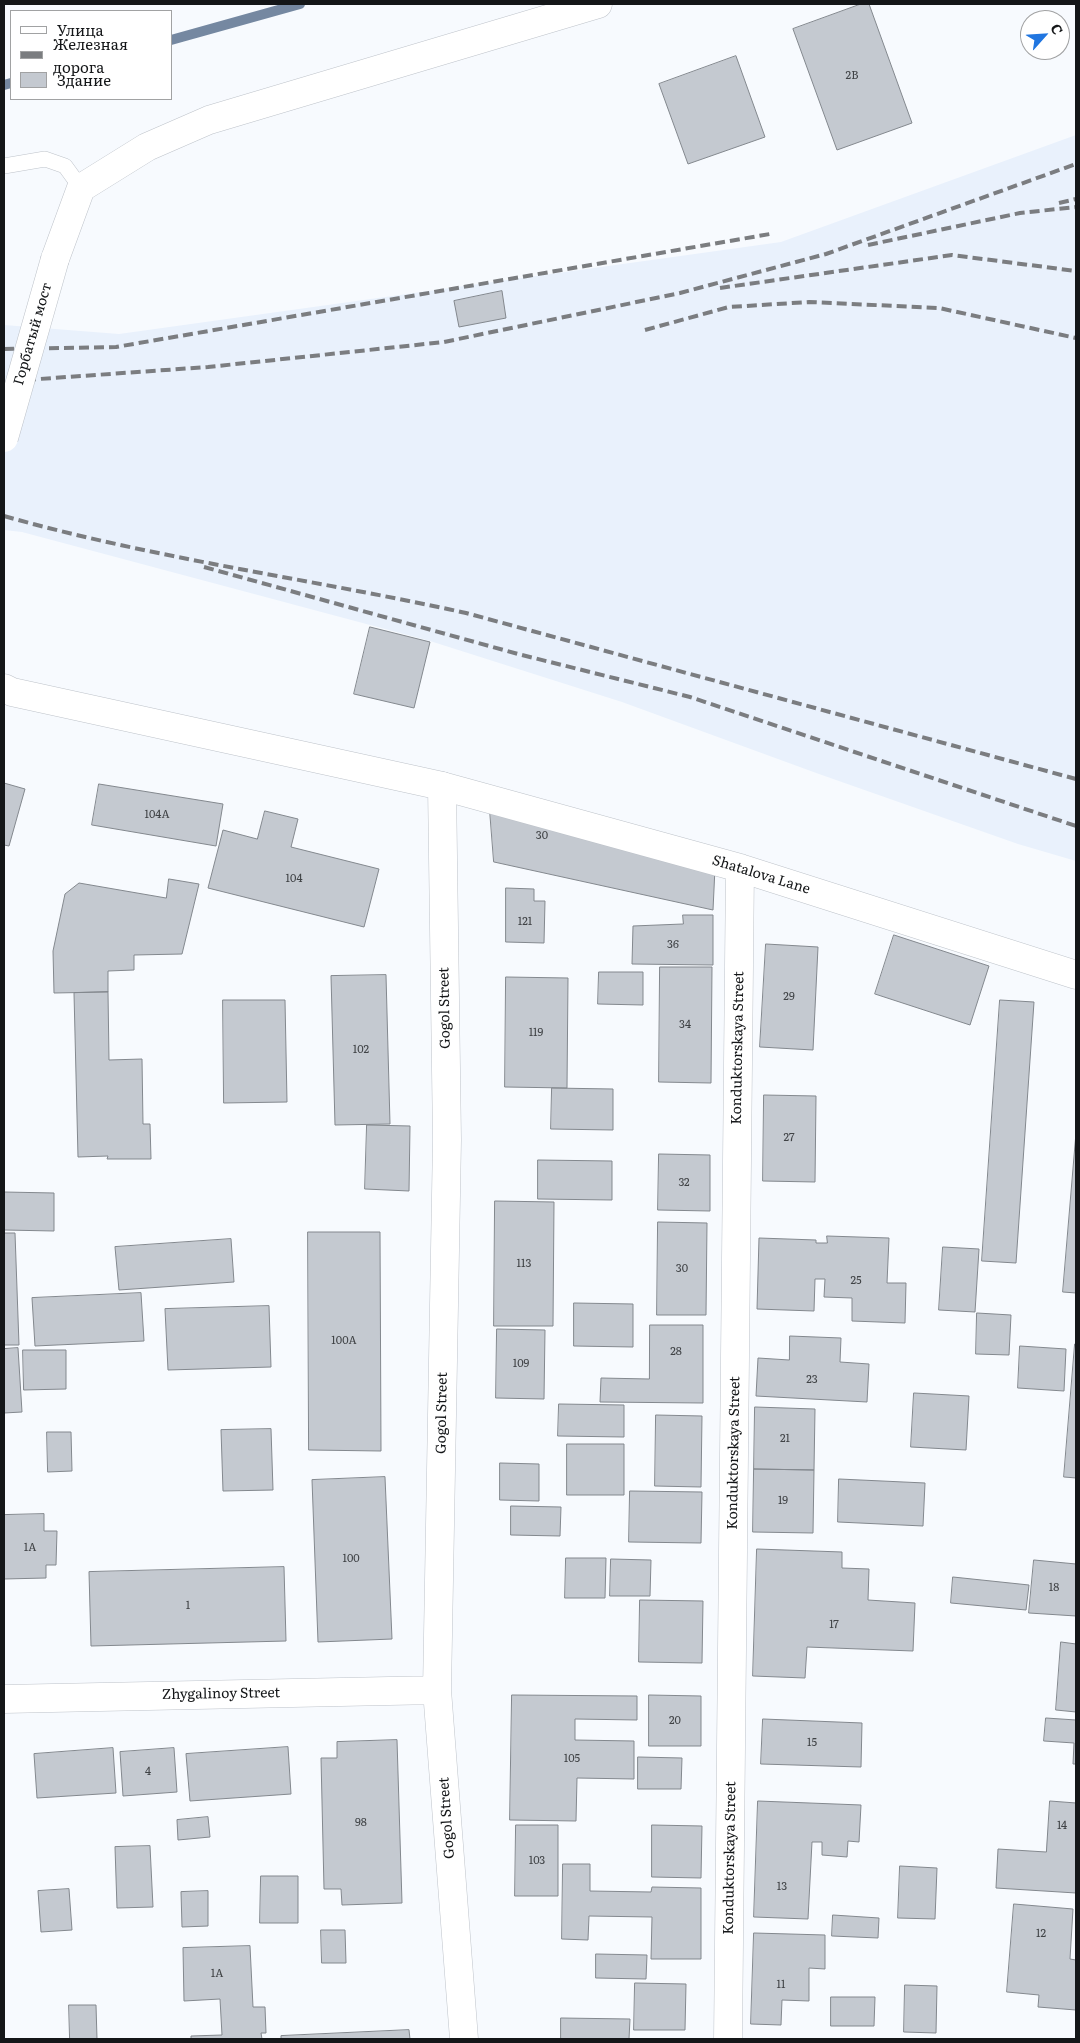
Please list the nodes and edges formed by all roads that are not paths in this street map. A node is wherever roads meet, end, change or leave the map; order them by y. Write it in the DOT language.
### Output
graph roads {
  1 [pos="598,4"];
  2 [pos="4,166"];
  3 [pos="81,188"];
  4 [pos="4,438"];
  5 [pos="4,688"];
  6 [pos="442,786"];
  7 [pos="740,868"];
  8 [pos="1076,975"];
  9 [pos="437,1690"];
  10 [pos="4,1699"];
  11 [pos="464,2039"];
  12 [pos="728,2039"];
  1 -- 3 [label="main road"];
  2 -- 3 [label="lane"];
  3 -- 4 [label="main road, Горбатый мост, bridge"];
  5 -- 6 [label="main road, Shatalova Lane"];
  6 -- 7 [label="main road, Shatalova Lane"];
  6 -- 9 [label="main road, Gogol Street"];
  7 -- 8 [label="main road, Shatalova Lane"];
  7 -- 12 [label="main road, Konduktorskaya Street"];
  9 -- 10 [label="main road, Zhygalinoy Street"];
  9 -- 11 [label="main road, Gogol Street"];
}
